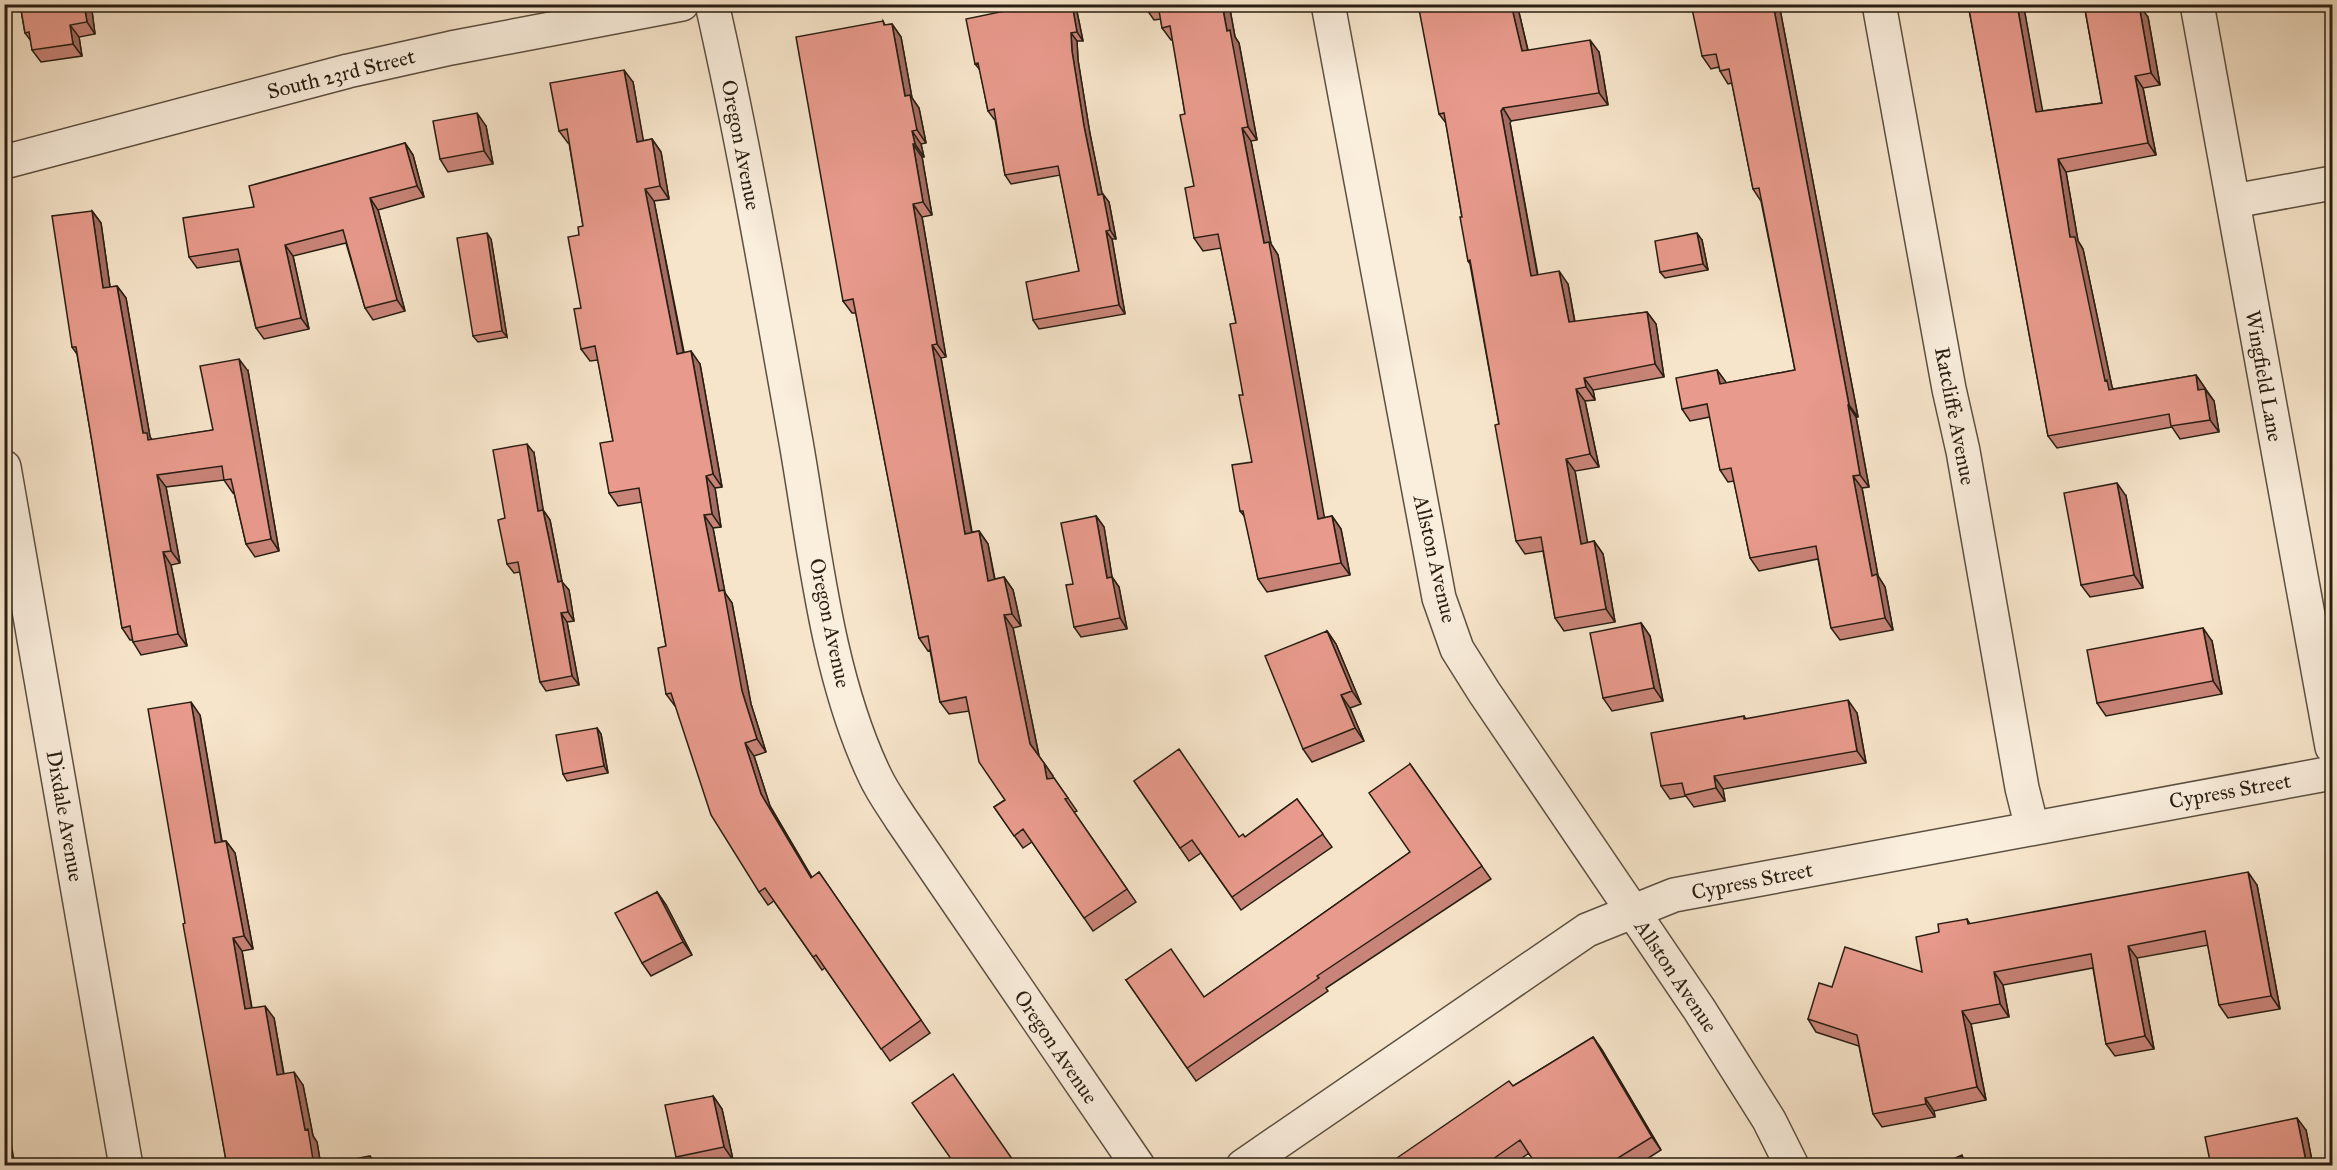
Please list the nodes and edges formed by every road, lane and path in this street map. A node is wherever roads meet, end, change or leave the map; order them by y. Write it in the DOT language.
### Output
graph roads {
  1 [pos="682,4"];
  2 [pos="712,4"];
  3 [pos="1328,4"];
  4 [pos="1879,4"];
  5 [pos="2197,4"];
  6 [pos="4,162"];
  7 [pos="2332,183"];
  8 [pos="2234,201"];
  9 [pos="4,467"];
  10 [pos="2332,747"];
  11 [pos="2332,772"];
  12 [pos="2032,828"];
  13 [pos="1633,912"];
  14 [pos="126,1166"];
  15 [pos="1137,1166"];
  16 [pos="1243,1166"];
  17 [pos="1792,1166"];
  1 -- 6 [label="street, South 23rd Street"];
  2 -- 15 [label="street, Oregon Avenue"];
  3 -- 13 [label="street, Allston Avenue"];
  4 -- 12 [label="street, Ratcliffe Avenue"];
  5 -- 8 [label="street, Wingfield Lane"];
  7 -- 8 [label="street"];
  8 -- 10 [label="street, Wingfield Lane"];
  9 -- 14 [label="street, Dixdale Avenue"];
  11 -- 12 [label="street, Cypress Street"];
  12 -- 13 [label="street, Cypress Street"];
  13 -- 16 [label="street, Cypress Street"];
  13 -- 17 [label="street, Allston Avenue"];
}
